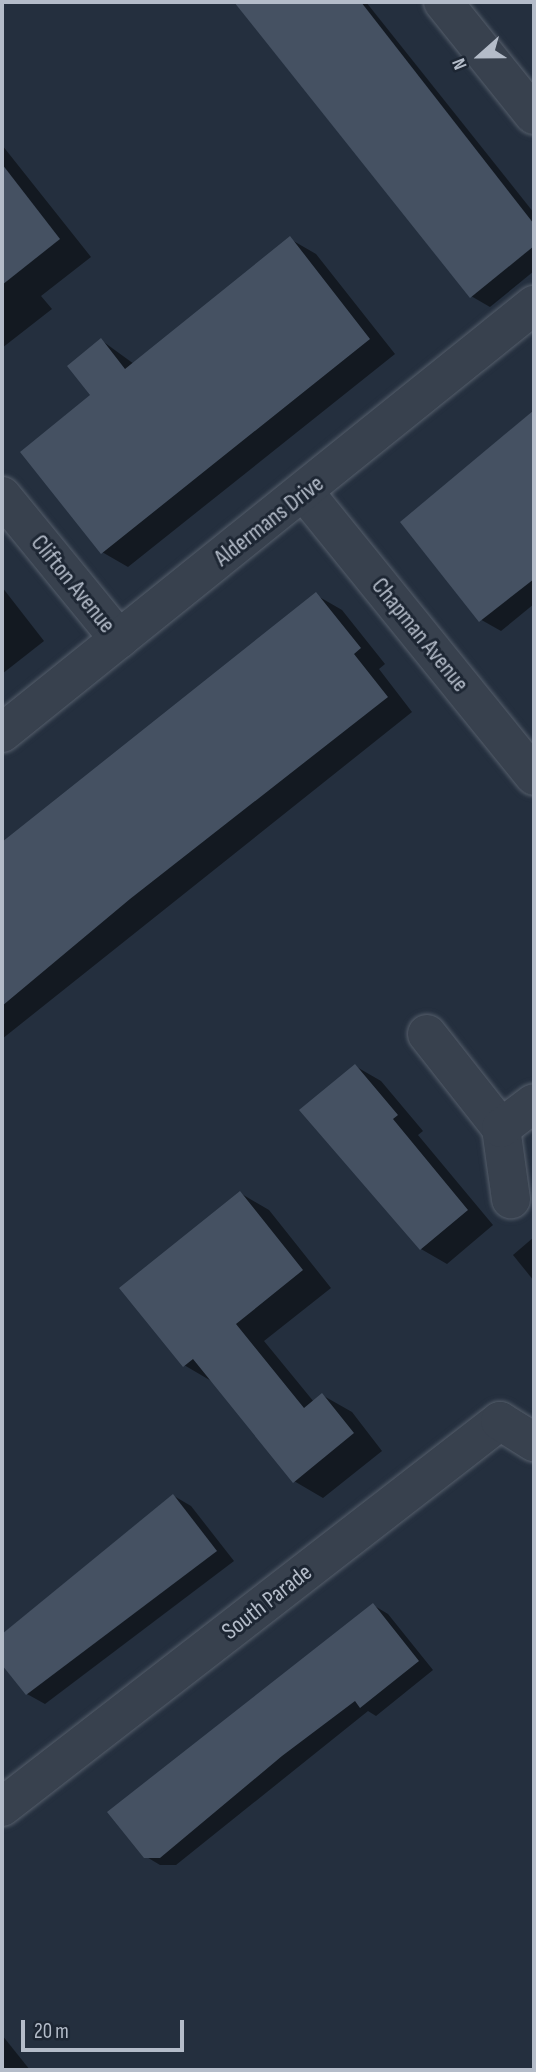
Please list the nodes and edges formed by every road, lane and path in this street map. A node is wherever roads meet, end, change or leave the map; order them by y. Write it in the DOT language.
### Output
graph roads {
  1 [pos="443,2"];
  2 [pos="534,115"];
  3 [pos="534,305"];
  4 [pos="305,493"];
  5 [pos="2,496"];
  6 [pos="119,639"];
  7 [pos="2,733"];
  8 [pos="534,776"];
  9 [pos="427,1034"];
  10 [pos="534,1103"];
  11 [pos="502,1128"];
  12 [pos="511,1199"];
  13 [pos="534,1442"];
  14 [pos="2,1807"];
  1 -- 2 [label="street"];
  3 -- 4 [label="street, Aldermans Drive"];
  4 -- 6 [label="street, Aldermans Drive"];
  4 -- 8 [label="street, Chapman Avenue"];
  5 -- 6 [label="street, Clifton Avenue"];
  6 -- 7 [label="street, Aldermans Drive"];
  9 -- 11 [label="street"];
  10 -- 11 [label="street"];
  11 -- 12 [label="street"];
  13 -- 14 [label="street, South Parade"];
}
